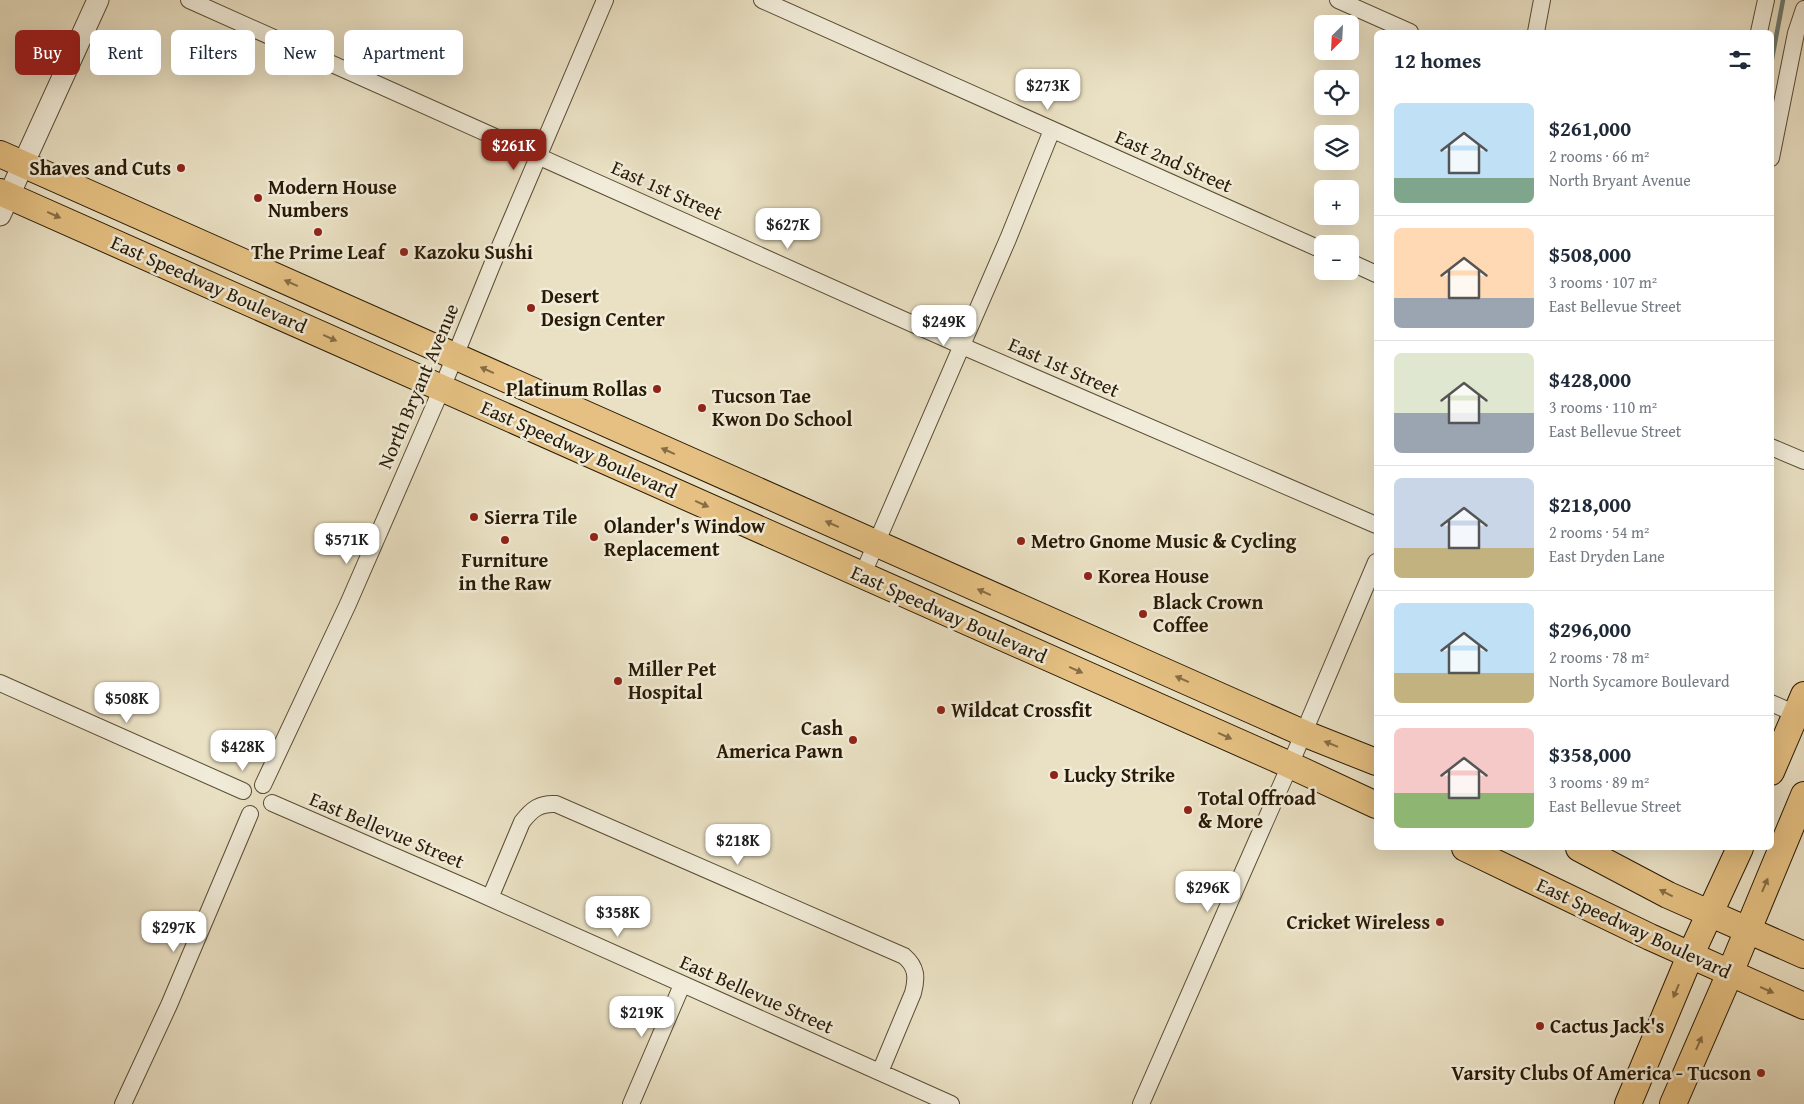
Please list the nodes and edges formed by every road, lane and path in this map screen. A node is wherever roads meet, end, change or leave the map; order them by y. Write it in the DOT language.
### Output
graph roads {
  1 [pos="98,0"];
  2 [pos="189,0"];
  3 [pos="605,0"];
  4 [pos="762,0"];
  5 [pos="1338,0"];
  6 [pos="1542,0"];
  7 [pos="1766,0"];
  8 [pos="1804,9"];
  9 [pos="1406,30"];
  10 [pos="1536,30"];
  11 [pos="1759,30"];
  12 [pos="1052,130"];
  13 [pos="1774,143"];
  14 [pos="537,156"];
  15 [pos="11,159"];
  16 [pos="3,201"];
  17 [pos="1314,246"];
  18 [pos="1359,266"];
  19 [pos="1374,273"];
  20 [pos="962,346"];
  21 [pos="455,356"];
  22 [pos="442,388"];
  23 [pos="1774,448"];
  24 [pos="1804,461"];
  25 [pos="1374,524"];
  26 [pos="876,544"];
  27 [pos="1374,567"];
  28 [pos="862,576"];
  29 [pos="0,683"];
  30 [pos="1774,703"];
  31 [pos="1800,704"];
  32 [pos="1303,733"];
  33 [pos="1374,761"];
  34 [pos="1290,765"];
  35 [pos="1774,765"];
  36 [pos="262,785"];
  37 [pos="243,791"];
  38 [pos="1804,795"];
  39 [pos="272,803"];
  40 [pos="1374,804"];
  41 [pos="250,814"];
  42 [pos="1469,850"];
  43 [pos="1583,850"];
  44 [pos="1739,850"];
  45 [pos="490,898"];
  46 [pos="1710,914"];
  47 [pos="1747,930"];
  48 [pos="1804,955"];
  49 [pos="1690,956"];
  50 [pos="1730,973"];
  51 [pos="682,985"];
  52 [pos="1804,1006"];
  53 [pos="880,1072"];
  54 [pos="124,1104"];
  55 [pos="631,1104"];
  56 [pos="951,1104"];
  57 [pos="1141,1104"];
  58 [pos="1628,1104"];
  59 [pos="1672,1104"];
  1 -- 15 [label="street"];
  2 -- 14 [label="street, East 1st Street"];
  3 -- 14 [label="street, North Bryant Avenue"];
  4 -- 12 [label="street, East 2nd Street"];
  5 -- 9 [label="street"];
  6 -- 10 [label="street"];
  7 -- 11 [label="street"];
  8 -- 13 [label="street"];
  12 -- 17 [label="street, East 2nd Street"];
  12 -- 20 [label="street"];
  14 -- 20 [label="street, East 1st Street"];
  14 -- 21 [label="street, North Bryant Avenue"];
  15 -- 16 [label="street"];
  21 -- 15 [label="main road, East Speedway Boulevard, one-way"];
  16 -- 22 [label="main road, East Speedway Boulevard, one-way"];
  18 -- 19 [label="street"];
  20 -- 25 [label="street, East 1st Street"];
  20 -- 26 [label="street"];
  21 -- 22 [label="street, North Bryant Avenue"];
  26 -- 21 [label="main road, East Speedway Boulevard, one-way"];
  22 -- 28 [label="main road, East Speedway Boulevard, one-way"];
  22 -- 36 [label="street, North Bryant Avenue"];
  23 -- 24 [label="street"];
  26 -- 28 [label="street"];
  32 -- 26 [label="main road, East Speedway Boulevard, one-way"];
  27 -- 32 [label="street"];
  28 -- 34 [label="main road, East Speedway Boulevard, one-way"];
  29 -- 37 [label="street"];
  30 -- 31 [label="street"];
  31 -- 35 [label="main road"];
  33 -- 32 [label="main road, East Speedway Boulevard, one-way"];
  32 -- 34 [label="street"];
  34 -- 40 [label="main road, East Speedway Boulevard"];
  34 -- 57 [label="street"];
  36 -- 37 [label="street"];
  36 -- 39 [label="street"];
  37 -- 41 [label="street"];
  47 -- 38 [label="main road, one-way"];
  39 -- 41 [label="street"];
  39 -- 45 [label="street, East Bellevue Street"];
  41 -- 54 [label="street"];
  42 -- 49 [label="main road, East Speedway Boulevard"];
  46 -- 43 [label="main road, one-way"];
  44 -- 46 [label="main road"];
  45 -- 51 [label="street, East Bellevue Street"];
  45 -- 53 [label="street"];
  46 -- 47 [label="main road"];
  46 -- 49 [label="main road"];
  47 -- 48 [label="main road"];
  47 -- 50 [label="main road"];
  49 -- 50 [label="main road, East Speedway Boulevard"];
  49 -- 58 [label="main road, one-way"];
  50 -- 52 [label="main road, East Speedway Boulevard, one-way"];
  59 -- 50 [label="main road, one-way"];
  51 -- 53 [label="street, East Bellevue Street"];
  51 -- 55 [label="street"];
  53 -- 56 [label="street, East Bellevue Street"];
}
